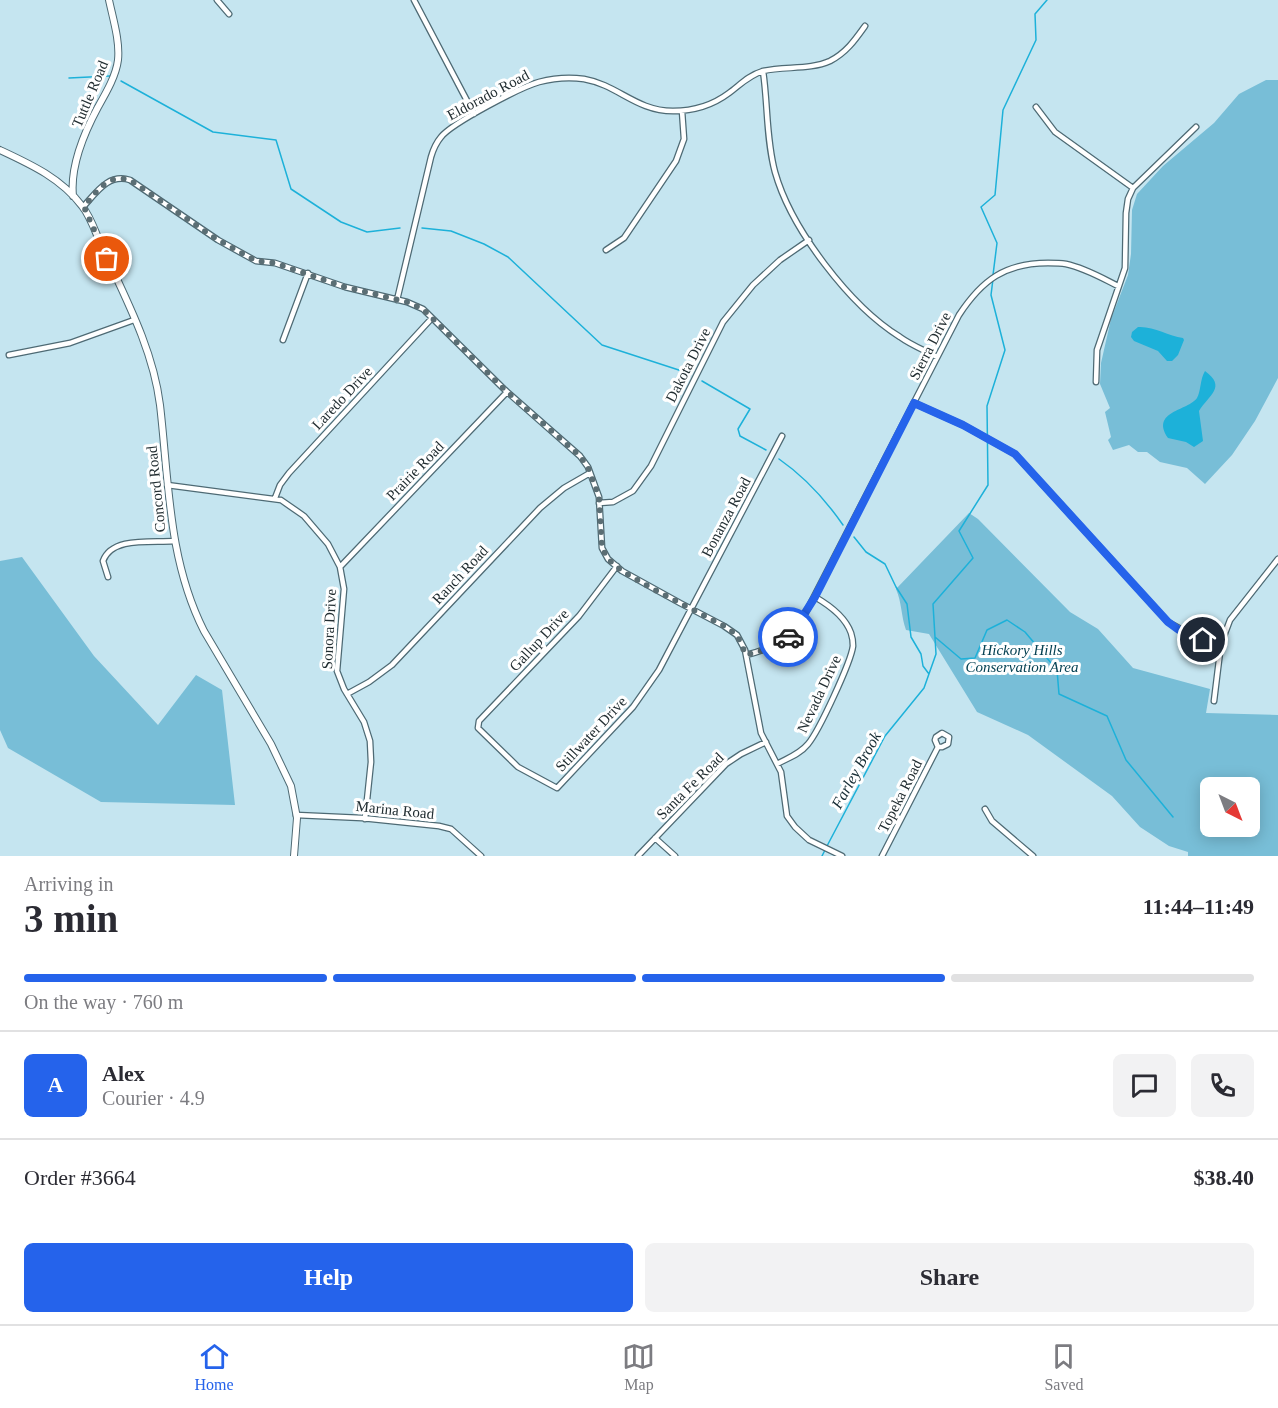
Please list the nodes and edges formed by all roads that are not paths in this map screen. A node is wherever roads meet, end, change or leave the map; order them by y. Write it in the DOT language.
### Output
graph roads {
  1 [pos="109,0"];
  2 [pos="217,0"];
  3 [pos="414,0"];
  4 [pos="229,14"];
  5 [pos="865,26"];
  6 [pos="763,71"];
  7 [pos="1036,107"];
  8 [pos="682,111"];
  9 [pos="474,114"];
  10 [pos="1196,127"];
  11 [pos="0,150"];
  12 [pos="1133,189"];
  13 [pos="73,196"];
  14 [pos="84,207"];
  15 [pos="809,240"];
  16 [pos="606,250"];
  17 [pos="308,273"];
  18 [pos="1118,286"];
  19 [pos="397,300"];
  20 [pos="432,318"];
  21 [pos="134,320"];
  22 [pos="283,340"];
  23 [pos="9,355"];
  24 [pos="936,357"];
  25 [pos="1096,381"];
  26 [pos="507,392"];
  27 [pos="914,403"];
  28 [pos="782,436"];
  29 [pos="590,473"];
  30 [pos="167,485"];
  31 [pos="275,498"];
  32 [pos="599,503"];
  33 [pos="174,541"];
  34 [pos="1278,559"];
  35 [pos="617,566"];
  36 [pos="340,567"];
  37 [pos="108,577"];
  38 [pos="815,597"];
  39 [pos="691,609"];
  40 [pos="1221,644"];
  41 [pos="746,655"];
  42 [pos="347,694"];
  43 [pos="1214,702"];
  44 [pos="478,728"];
  45 [pos="766,742"];
  46 [pos="938,747"];
  47 [pos="777,764"];
  48 [pos="986,809"];
  49 [pos="296,815"];
  50 [pos="366,819"];
  51 [pos="654,838"];
  52 [pos="294,856"];
  53 [pos="481,856"];
  54 [pos="638,856"];
  55 [pos="675,856"];
  56 [pos="842,856"];
  57 [pos="882,856"];
  58 [pos="1033,856"];
  1 -- 13 [label="main road, Tuttle Road"];
  2 -- 4 [label="street"];
  3 -- 9 [label="street"];
  5 -- 6 [label="street, Eldorado Road"];
  6 -- 8 [label="street, Eldorado Road"];
  6 -- 15 [label="street"];
  7 -- 12 [label="street"];
  8 -- 9 [label="street, Eldorado Road"];
  8 -- 16 [label="street"];
  9 -- 19 [label="street, Eldorado Road"];
  10 -- 12 [label="street"];
  11 -- 13 [label="main road, Concord Road"];
  12 -- 18 [label="street"];
  13 -- 14 [label="main road, Concord Road"];
  14 -- 17 [label="street"];
  14 -- 21 [label="main road, Concord Road"];
  15 -- 24 [label="street"];
  15 -- 32 [label="street, Dakota Drive"];
  17 -- 19 [label="street"];
  17 -- 22 [label="street"];
  18 -- 24 [label="street, Sierra Drive"];
  18 -- 25 [label="street"];
  19 -- 20 [label="street"];
  20 -- 26 [label="street"];
  20 -- 31 [label="street, Laredo Drive"];
  21 -- 23 [label="street"];
  21 -- 30 [label="main road, Concord Road"];
  24 -- 27 [label="street, Sierra Drive"];
  26 -- 29 [label="street"];
  26 -- 36 [label="street, Prairie Road"];
  27 -- 38 [label="street, Sierra Drive"];
  27 -- 40 [label="street"];
  28 -- 39 [label="street, Bonanza Road"];
  29 -- 32 [label="street"];
  29 -- 42 [label="street, Ranch Road"];
  30 -- 31 [label="street, Sonora Drive"];
  30 -- 33 [label="main road, Concord Road"];
  31 -- 36 [label="street, Sonora Drive"];
  32 -- 35 [label="street"];
  33 -- 37 [label="street"];
  33 -- 49 [label="main road, Concord Road"];
  34 -- 40 [label="street"];
  35 -- 39 [label="street"];
  35 -- 44 [label="street, Gallup Drive"];
  36 -- 42 [label="street, Sonora Drive"];
  38 -- 41 [label="street, Sierra Drive"];
  38 -- 47 [label="street, Nevada Drive"];
  39 -- 41 [label="street"];
  39 -- 44 [label="street, Stillwater Drive"];
  40 -- 43 [label="street"];
  41 -- 45 [label="street"];
  42 -- 50 [label="street, Sonora Drive"];
  45 -- 47 [label="street"];
  45 -- 51 [label="street, Santa Fe Road"];
  46 -- 57 [label="street, Topeka Road"];
  47 -- 56 [label="street"];
  48 -- 58 [label="street"];
  49 -- 50 [label="street, Marina Road"];
  49 -- 52 [label="main road, Concord Road"];
  50 -- 53 [label="street, Marina Road"];
  51 -- 54 [label="street, Santa Fe Road"];
  51 -- 55 [label="street"];
}
